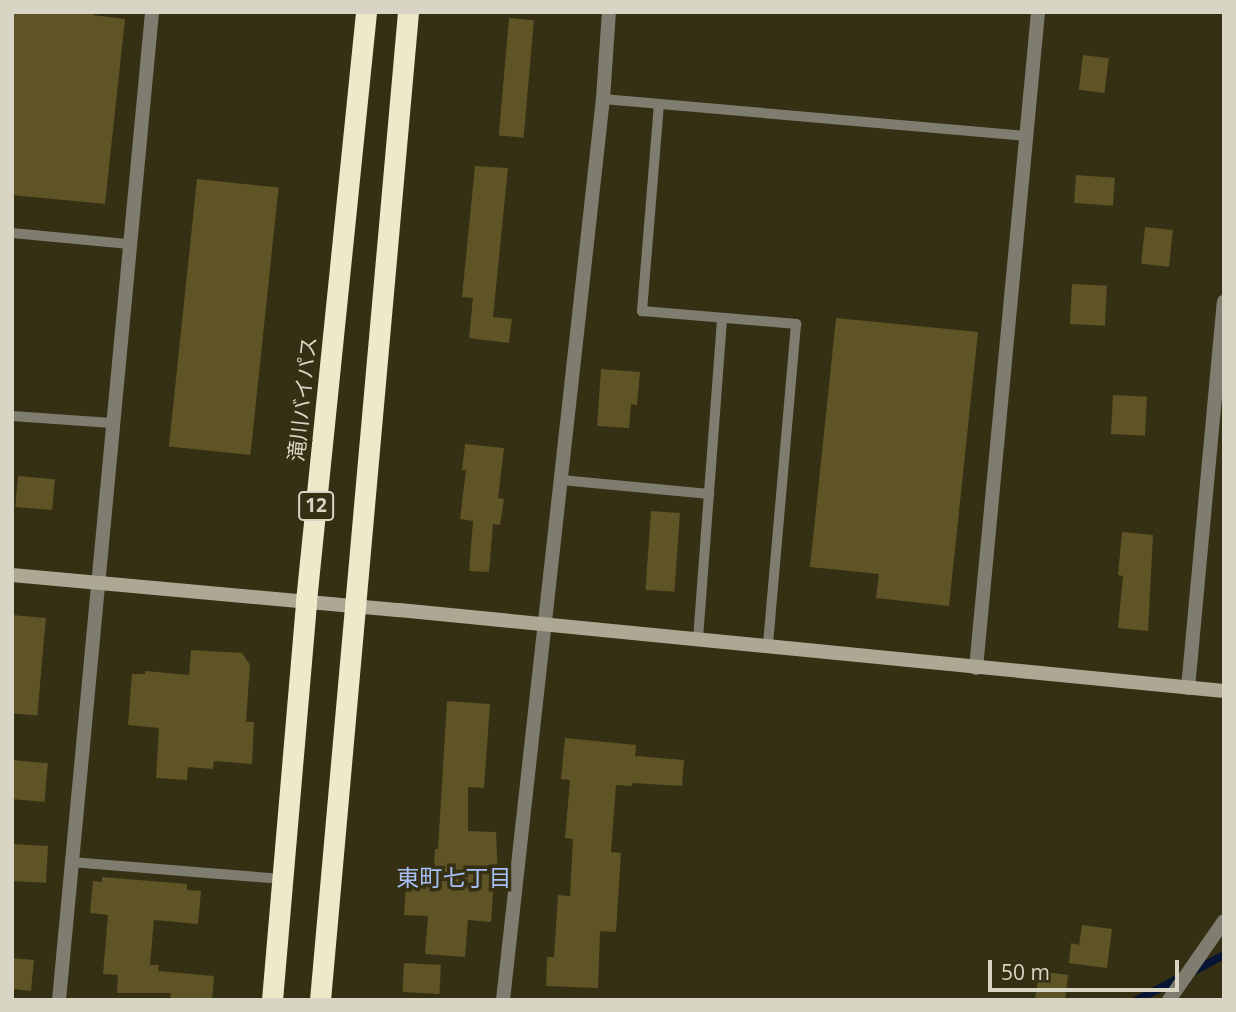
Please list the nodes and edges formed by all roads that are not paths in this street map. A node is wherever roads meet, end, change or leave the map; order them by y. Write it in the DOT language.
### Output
graph roads {
  1 [pos="152,12"];
  2 [pos="366,12"];
  3 [pos="408,12"];
  4 [pos="609,12"];
  5 [pos="1038,12"];
  6 [pos="603,99"];
  7 [pos="659,104"];
  8 [pos="1027,136"];
  9 [pos="12,233"];
  10 [pos="129,244"];
  11 [pos="1224,302"];
  12 [pos="722,318"];
  13 [pos="12,416"];
  14 [pos="112,422"];
  15 [pos="561,480"];
  16 [pos="709,494"];
  17 [pos="12,575"];
  18 [pos="96,582"];
  19 [pos="306,601"];
  20 [pos="356,606"];
  21 [pos="545,624"];
  22 [pos="698,639"];
  23 [pos="768,646"];
  24 [pos="976,668"];
  25 [pos="1188,688"];
  26 [pos="1224,691"];
  27 [pos="71,862"];
  28 [pos="282,879"];
  29 [pos="1224,922"];
  30 [pos="59,1000"];
  31 [pos="272,1000"];
  32 [pos="320,1000"];
  33 [pos="503,1000"];
  34 [pos="1168,1000"];
  1 -- 10 [label="street"];
  2 -- 19 [label="highway, 滝川バイパス / 12"];
  3 -- 20 [label="highway, 12"];
  4 -- 6 [label="street"];
  5 -- 8 [label="street"];
  6 -- 7 [label="lane"];
  6 -- 15 [label="street"];
  7 -- 8 [label="lane"];
  7 -- 12 [label="lane"];
  8 -- 24 [label="street"];
  9 -- 10 [label="lane"];
  10 -- 14 [label="street"];
  11 -- 25 [label="street"];
  12 -- 16 [label="lane"];
  12 -- 23 [label="lane"];
  13 -- 14 [label="lane"];
  14 -- 18 [label="street"];
  15 -- 16 [label="lane"];
  15 -- 21 [label="street"];
  16 -- 22 [label="lane"];
  17 -- 18 [label="street"];
  18 -- 19 [label="street"];
  18 -- 27 [label="street"];
  19 -- 20 [label="street"];
  19 -- 28 [label="highway, 滝川バイパス / 12"];
  20 -- 21 [label="street"];
  20 -- 32 [label="highway, 12"];
  21 -- 22 [label="street"];
  21 -- 33 [label="street"];
  22 -- 23 [label="street"];
  23 -- 24 [label="street"];
  24 -- 25 [label="street"];
  25 -- 26 [label="street"];
  27 -- 28 [label="lane"];
  27 -- 30 [label="street"];
  28 -- 31 [label="highway, 滝川バイパス / 12"];
  29 -- 34 [label="street"];
}
